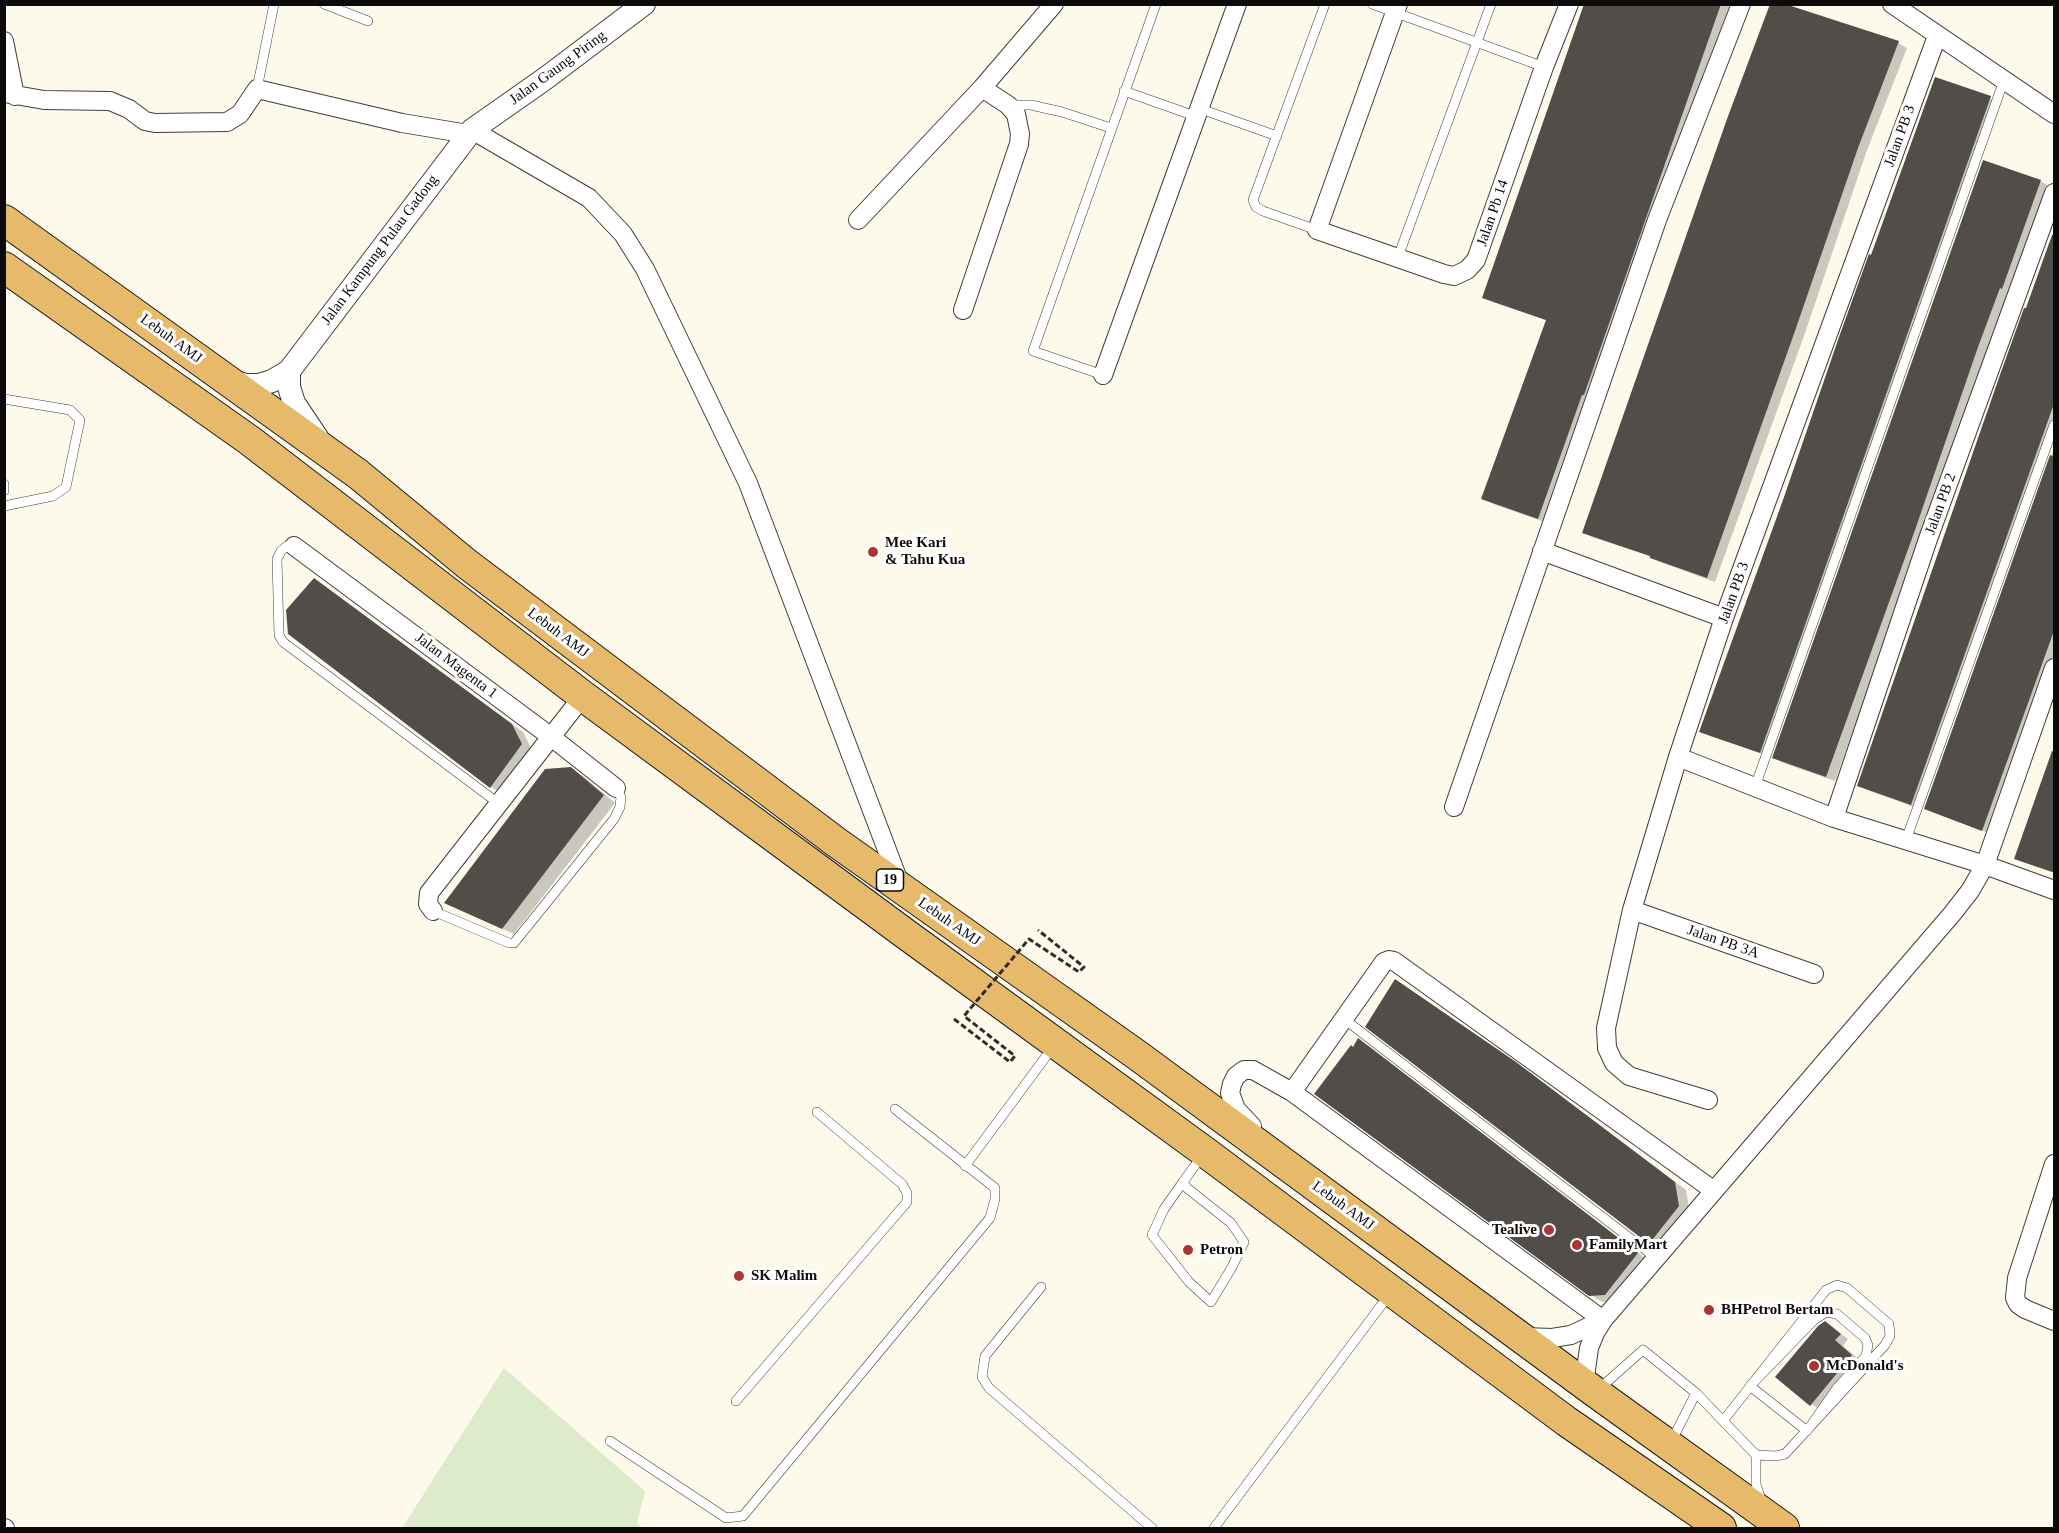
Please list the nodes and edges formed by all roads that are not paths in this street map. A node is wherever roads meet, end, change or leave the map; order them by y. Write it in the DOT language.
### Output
graph roads {
  1 [pos="274,4"];
  2 [pos="324,4"];
  3 [pos="644,4"];
  4 [pos="1054,4"];
  5 [pos="1156,4"];
  6 [pos="1237,4"];
  7 [pos="1325,4"];
  8 [pos="1372,4"];
  9 [pos="1491,4"];
  10 [pos="1569,4"];
  11 [pos="1741,4"];
  12 [pos="1892,4"];
  13 [pos="1397,9"];
  14 [pos="368,21"];
  15 [pos="1937,36"];
  16 [pos="4,41"];
  17 [pos="1476,42"];
  18 [pos="1544,67"];
  19 [pos="2004,80"];
  20 [pos="982,87"];
  21 [pos="256,89"];
  22 [pos="1124,91"];
  23 [pos="10,95"];
  24 [pos="1008,105"];
  25 [pos="1197,112"];
  26 [pos="2055,114"];
  27 [pos="1111,128"];
  28 [pos="470,132"];
  29 [pos="1277,136"];
  30 [pos="2055,194"];
  31 [pos="4,220"];
  32 [pos="858,220"];
  33 [pos="1317,230"];
  34 [pos="1398,257"];
  35 [pos="4,267"];
  36 [pos="4,286"];
  37 [pos="38,291"];
  38 [pos="963,310"];
  39 [pos="289,371"];
  40 [pos="1103,375"];
  41 [pos="229,381"];
  42 [pos="4,399"];
  43 [pos="2055,425"];
  44 [pos="332,455"];
  45 [pos="4,484"];
  46 [pos="4,491"];
  47 [pos="4,506"];
  48 [pos="294,546"];
  49 [pos="1542,551"];
  50 [pos="1724,618"];
  51 [pos="2055,669"];
  52 [pos="583,696"];
  53 [pos="550,736"];
  54 [pos="1678,757"];
  55 [pos="1755,787"];
  56 [pos="616,788"];
  57 [pos="498,803"];
  58 [pos="1454,807"];
  59 [pos="1834,818"];
  60 [pos="1906,840"];
  61 [pos="1985,865"];
  62 [pos="901,888"];
  63 [pos="2055,890"];
  64 [pos="1632,910"];
  65 [pos="433,911"];
  66 [pos="1814,974"];
  67 [pos="1344,1019"];
  68 [pos="1056,1043"];
  69 [pos="1292,1092"];
  70 [pos="1708,1100"];
  71 [pos="895,1109"];
  72 [pos="817,1112"];
  73 [pos="1255,1142"];
  74 [pos="1205,1152"];
  75 [pos="2055,1164"];
  76 [pos="965,1166"];
  77 [pos="1183,1182"];
  78 [pos="1713,1190"];
  79 [pos="1656,1258"];
  80 [pos="1041,1287"];
  81 [pos="1392,1291"];
  82 [pos="1603,1320"];
  83 [pos="2055,1321"];
  84 [pos="1520,1336"];
  85 [pos="1750,1386"];
  86 [pos="1590,1388"];
  87 [pos="1696,1393"];
  88 [pos="736,1401"];
  89 [pos="1723,1421"];
  90 [pos="1807,1431"];
  91 [pos="610,1441"];
  92 [pos="1669,1446"];
  93 [pos="1756,1455"];
  94 [pos="1775,1521"];
  95 [pos="1152,1528"];
  96 [pos="1214,1528"];
  97 [pos="1721,1528"];
  1 -- 21 [label="lane"];
  2 -- 14 [label="lane"];
  3 -- 28 [label="street, Jalan Gaung Piring"];
  4 -- 20 [label="street"];
  5 -- 22 [label="lane"];
  6 -- 25 [label="street"];
  7 -- 29 [label="lane"];
  8 -- 13 [label="lane"];
  9 -- 17 [label="lane"];
  10 -- 18 [label="street, Jalan Pb 14"];
  11 -- 49 [label="street"];
  12 -- 15 [label="street"];
  13 -- 17 [label="lane"];
  13 -- 33 [label="street"];
  15 -- 19 [label="street"];
  15 -- 50 [label="street, Jalan PB 3"];
  16 -- 23 [label="street"];
  17 -- 18 [label="lane"];
  17 -- 34 [label="lane"];
  18 -- 34 [label="street, Jalan Pb 14"];
  19 -- 26 [label="street"];
  19 -- 55 [label="lane"];
  20 -- 24 [label="street"];
  20 -- 32 [label="street"];
  21 -- 23 [label="street"];
  21 -- 28 [label="street"];
  22 -- 25 [label="lane"];
  22 -- 27 [label="lane"];
  24 -- 27 [label="lane"];
  24 -- 38 [label="street"];
  25 -- 29 [label="lane"];
  25 -- 40 [label="street"];
  27 -- 40 [label="lane"];
  28 -- 39 [label="street, Jalan Kampung Pulau Gadong"];
  28 -- 62 [label="street"];
  29 -- 33 [label="lane"];
  30 -- 59 [label="street, Jalan PB 2"];
  31 -- 41 [label="highway, Lebuh AMJ / 19"];
  33 -- 34 [label="street, Jalan Pb 14"];
  35 -- 37 [label="highway, 19"];
  36 -- 37 [label="street"];
  37 -- 52 [label="highway, 19"];
  39 -- 41 [label="street"];
  39 -- 44 [label="street"];
  41 -- 44 [label="highway, Lebuh AMJ / 19"];
  42 -- 47 [label="lane"];
  43 -- 60 [label="lane"];
  44 -- 62 [label="highway, Lebuh AMJ / 19"];
  45 -- 46 [label="lane"];
  48 -- 53 [label="street, Jalan Magenta 1"];
  48 -- 57 [label="lane"];
  49 -- 50 [label="street"];
  49 -- 58 [label="street"];
  50 -- 54 [label="street, Jalan PB 3"];
  51 -- 61 [label="street"];
  52 -- 53 [label="street"];
  52 -- 68 [label="highway, 19"];
  53 -- 56 [label="street, Jalan Magenta 1"];
  53 -- 57 [label="street"];
  54 -- 55 [label="street"];
  54 -- 64 [label="street, Jalan PB 3"];
  55 -- 59 [label="street"];
  56 -- 65 [label="lane"];
  57 -- 65 [label="street"];
  59 -- 60 [label="street"];
  60 -- 61 [label="street"];
  61 -- 63 [label="street"];
  61 -- 78 [label="street"];
  62 -- 73 [label="highway, Lebuh AMJ / 19"];
  64 -- 66 [label="street, Jalan PB 3A"];
  64 -- 70 [label="street, Jalan PB 3"];
  67 -- 69 [label="street"];
  67 -- 78 [label="street"];
  67 -- 79 [label="lane"];
  68 -- 74 [label="highway, 19"];
  68 -- 76 [label="lane"];
  69 -- 73 [label="street"];
  69 -- 82 [label="street"];
  71 -- 76 [label="lane"];
  72 -- 88 [label="lane"];
  73 -- 84 [label="highway, Lebuh AMJ / 19"];
  74 -- 77 [label="lane"];
  74 -- 81 [label="highway, 19"];
  75 -- 83 [label="street"];
  76 -- 91 [label="lane"];
  77 -- 77 [label="lane"];
  78 -- 79 [label="street"];
  79 -- 82 [label="street"];
  80 -- 95 [label="lane"];
  81 -- 96 [label="lane"];
  81 -- 97 [label="highway, 19"];
  82 -- 84 [label="street"];
  82 -- 86 [label="street"];
  84 -- 86 [label="highway, Lebuh AMJ / 19"];
  85 -- 89 [label="lane"];
  85 -- 90 [label="lane"];
  85 -- 90 [label="lane"];
  85 -- 90 [label="lane"];
  86 -- 87 [label="lane"];
  86 -- 92 [label="highway, Lebuh AMJ / 19"];
  87 -- 89 [label="lane"];
  87 -- 92 [label="lane"];
  89 -- 93 [label="lane"];
  90 -- 93 [label="lane"];
  92 -- 94 [label="highway, Lebuh AMJ / 19"];
  93 -- 94 [label="lane"];
}
